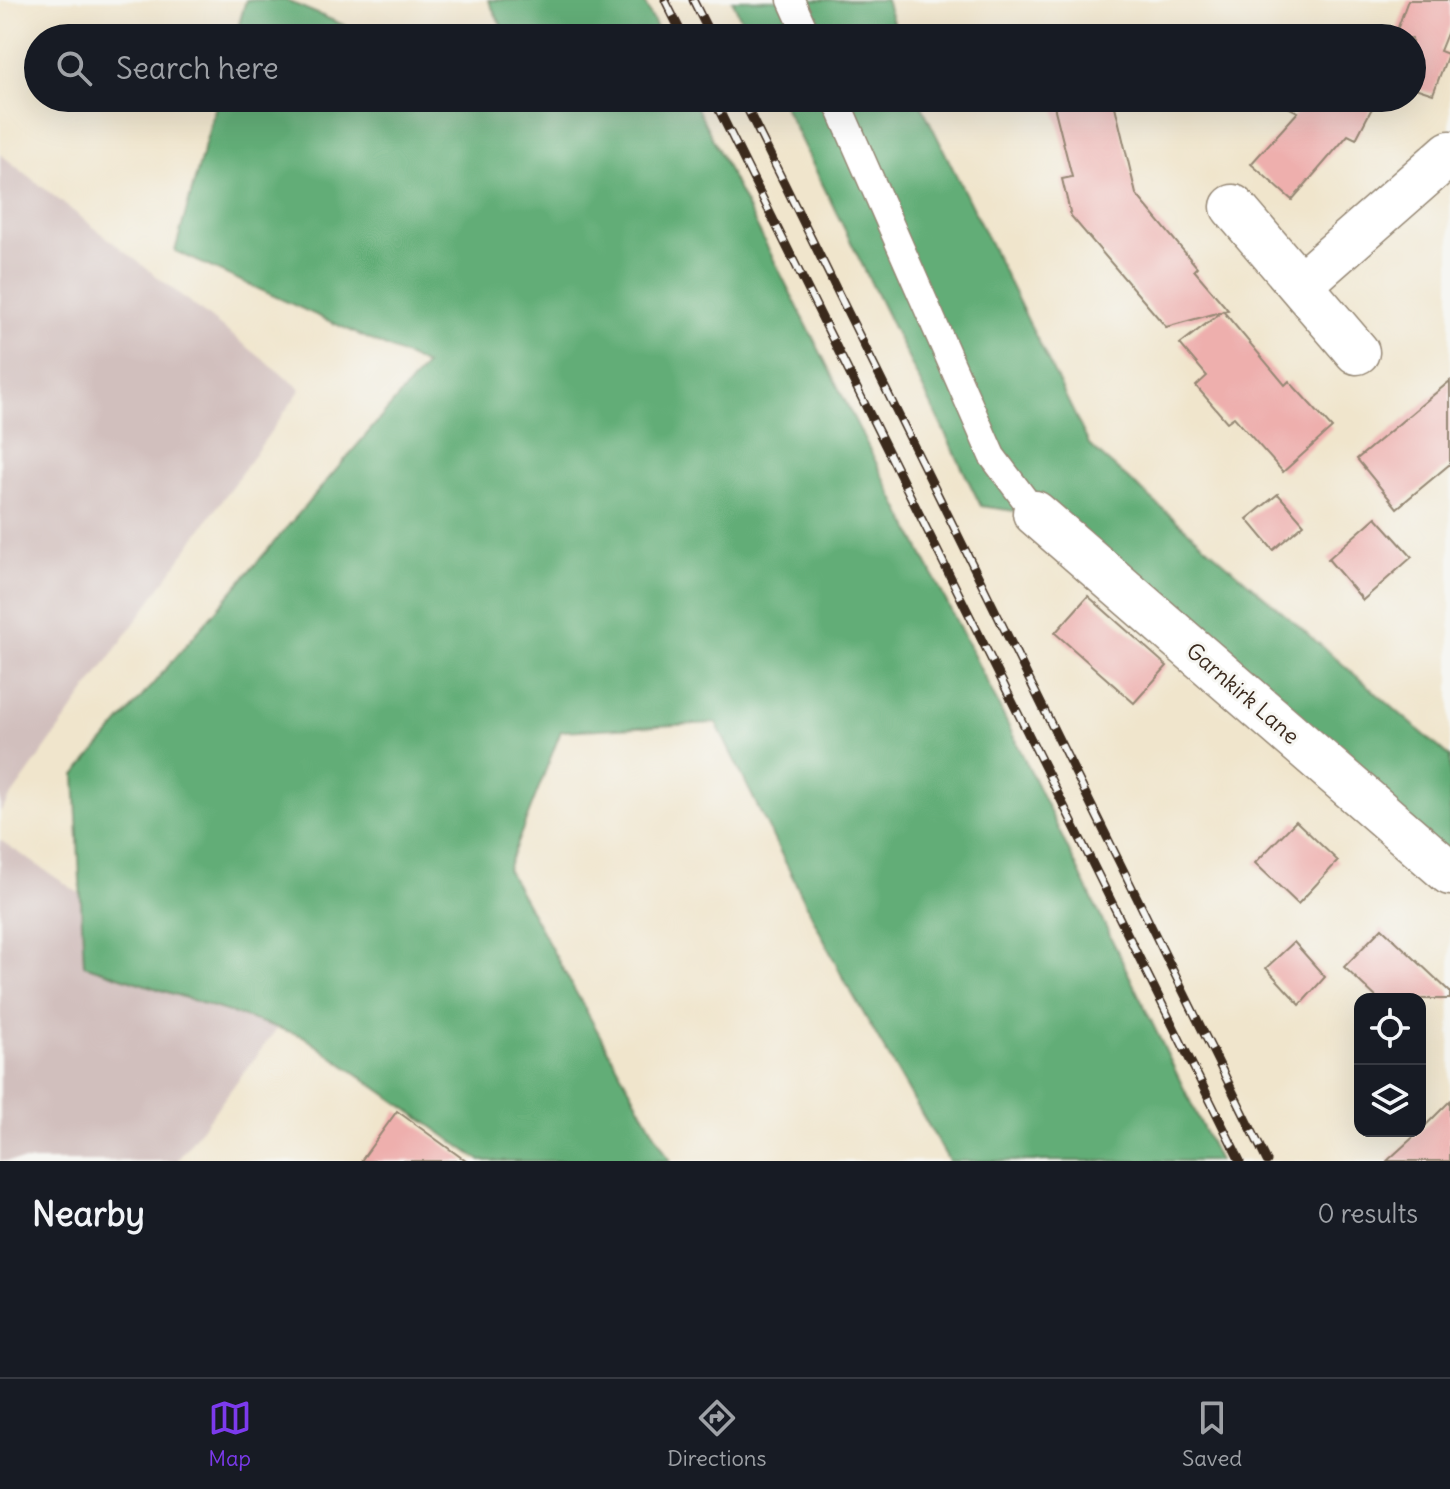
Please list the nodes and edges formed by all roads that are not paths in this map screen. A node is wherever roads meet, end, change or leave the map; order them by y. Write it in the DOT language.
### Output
graph roads {
  1 [pos="791,0"];
  2 [pos="802,24"];
  3 [pos="841,112"];
  4 [pos="1450,153"];
  5 [pos="1233,207"];
  6 [pos="1301,284"];
  7 [pos="1357,352"];
  8 [pos="1035,513"];
  9 [pos="1450,873"];
  1 -- 2 [label="lane"];
  3 -- 8 [label="lane"];
  4 -- 6 [label="street"];
  5 -- 6 [label="street"];
  6 -- 7 [label="street"];
  8 -- 9 [label="street, Garnkirk Lane"];
}
